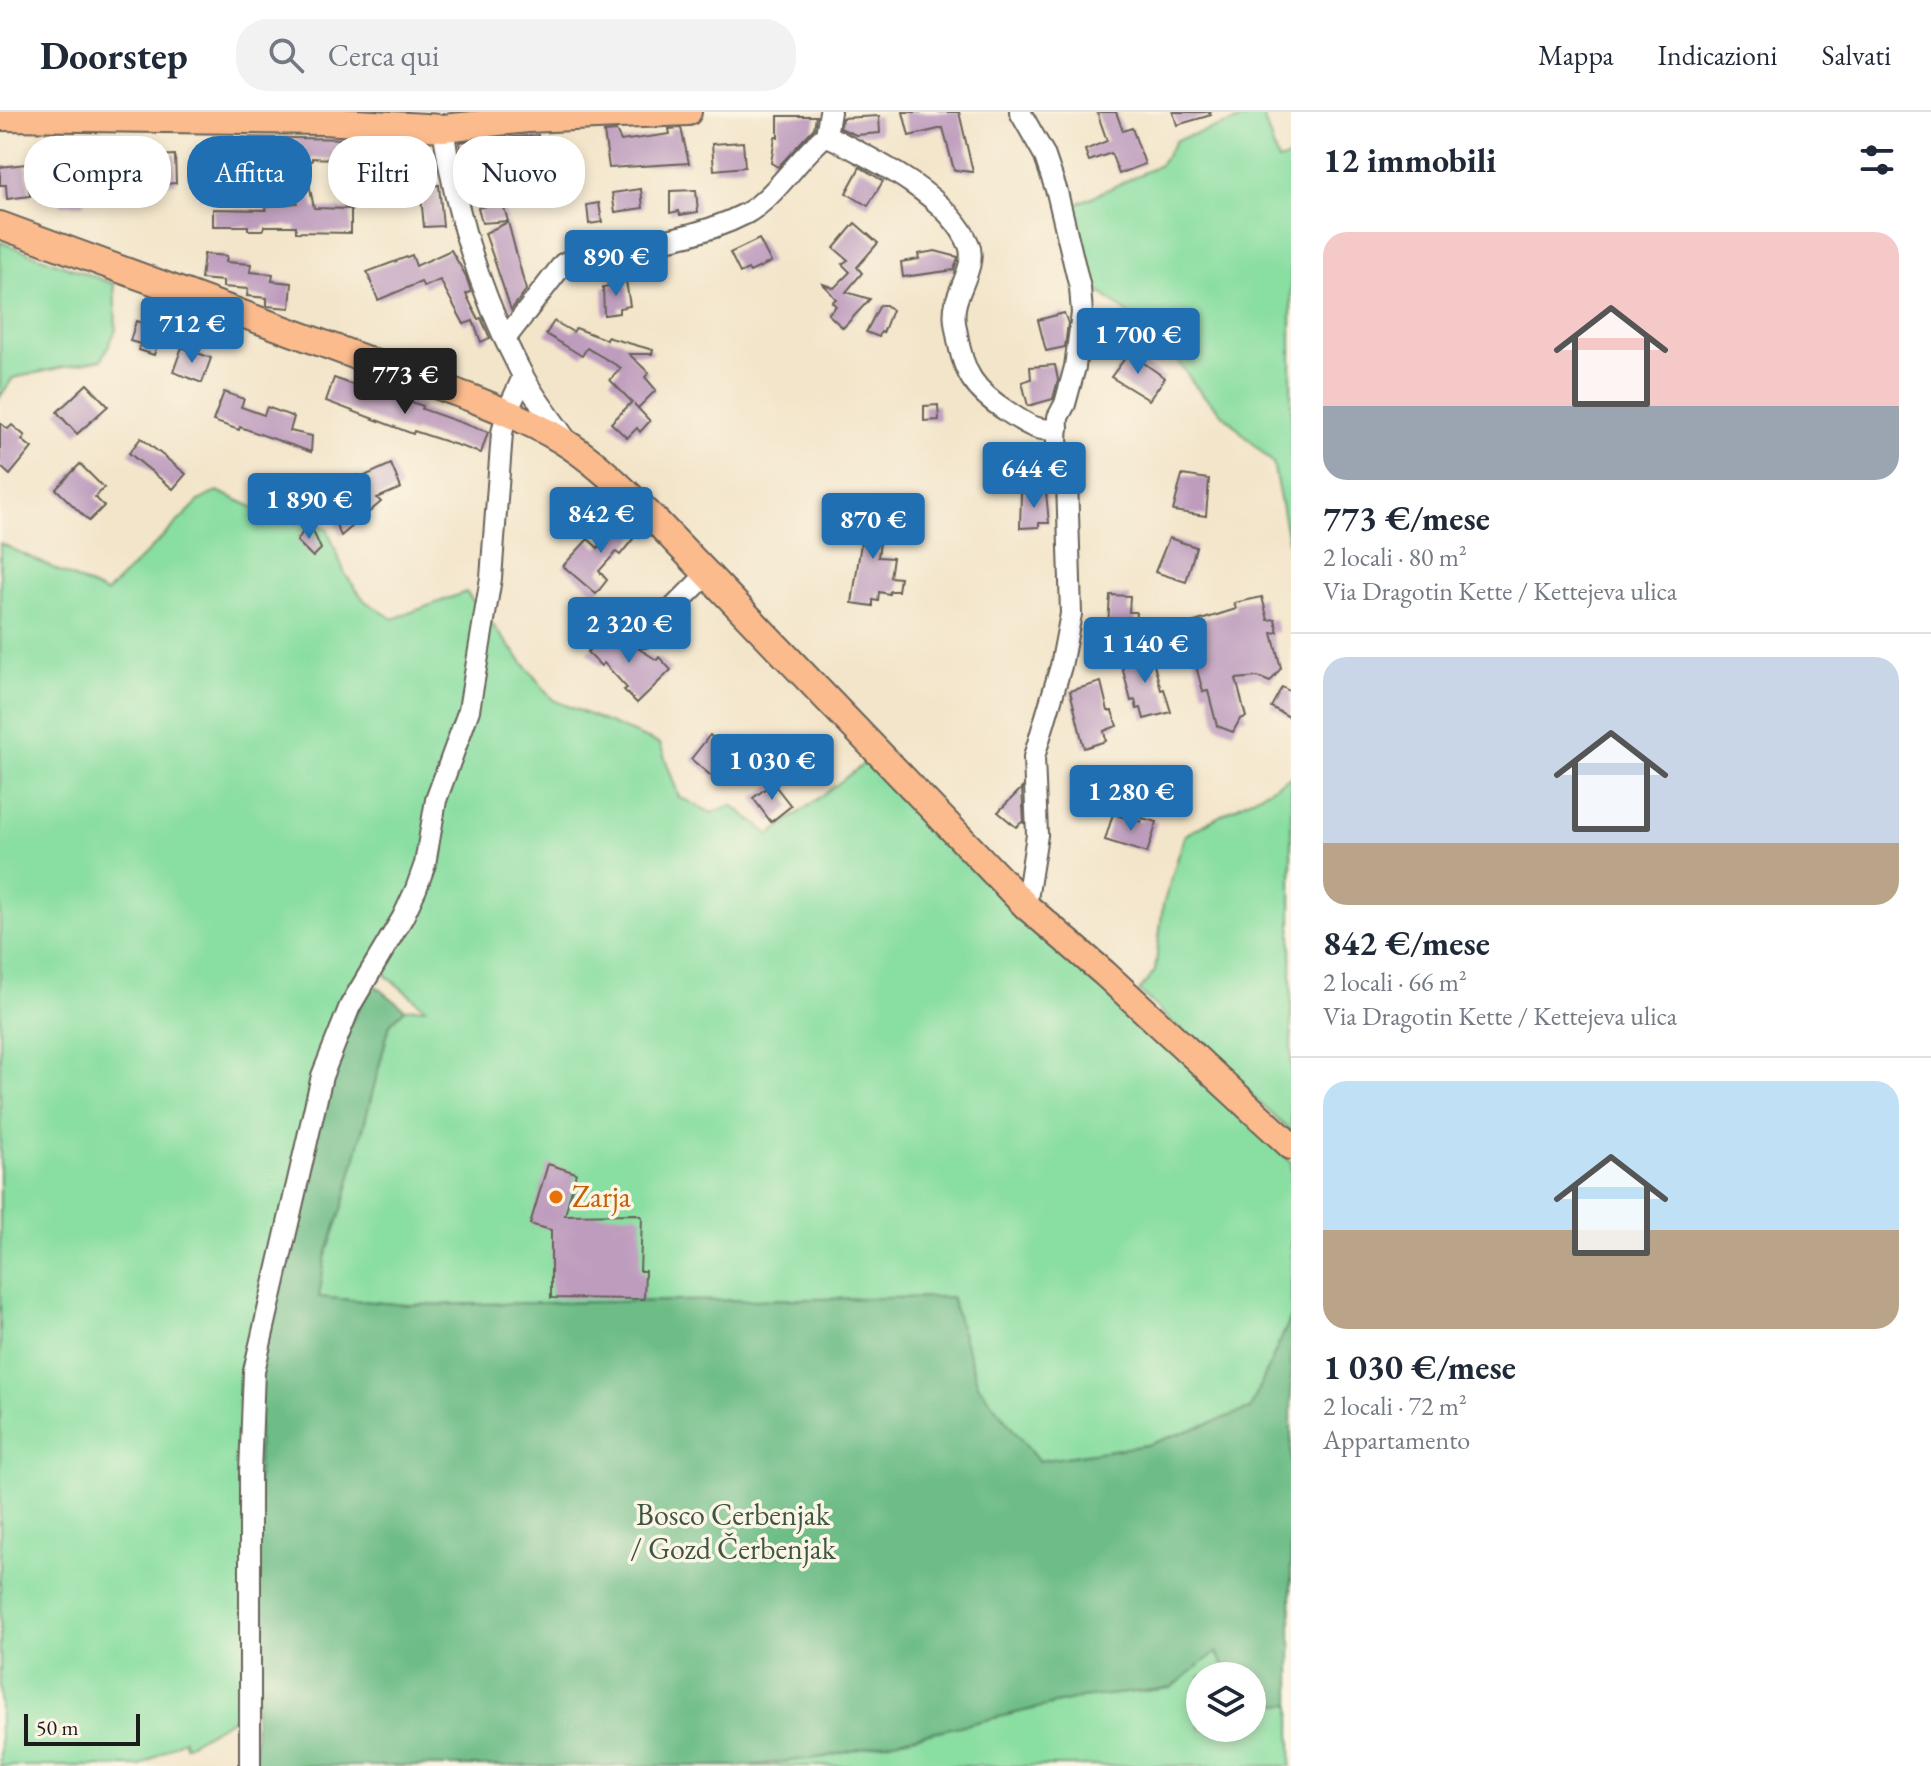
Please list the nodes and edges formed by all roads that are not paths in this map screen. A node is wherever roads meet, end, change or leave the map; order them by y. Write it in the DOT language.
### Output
graph roads {
  1 [pos="635,112"];
  2 [pos="688,112"];
  3 [pos="830,112"];
  4 [pos="1020,112"];
  5 [pos="527,115"];
  6 [pos="0,117"];
  7 [pos="443,128"];
  8 [pos="826,135"];
  9 [pos="0,225"];
  10 [pos="505,339"];
  11 [pos="523,377"];
  12 [pos="507,412"];
  13 [pos="1058,428"];
  14 [pos="569,445"];
  15 [pos="706,575"];
  16 [pos="644,637"];
  17 [pos="1026,906"];
  18 [pos="1291,1146"];
  19 [pos="250,1766"];
  1 -- 2 [label="main road"];
  1 -- 5 [label="main road"];
  3 -- 8 [label="street"];
  4 -- 13 [label="street"];
  5 -- 7 [label="main road"];
  6 -- 7 [label="main road"];
  7 -- 10 [label="street"];
  8 -- 10 [label="street"];
  8 -- 13 [label="street"];
  9 -- 12 [label="main road"];
  10 -- 11 [label="street"];
  11 -- 12 [label="street"];
  11 -- 14 [label="street"];
  12 -- 14 [label="main road"];
  12 -- 19 [label="street"];
  13 -- 17 [label="street"];
  14 -- 15 [label="main road"];
  15 -- 16 [label="street"];
  15 -- 17 [label="main road"];
  17 -- 18 [label="main road"];
}
